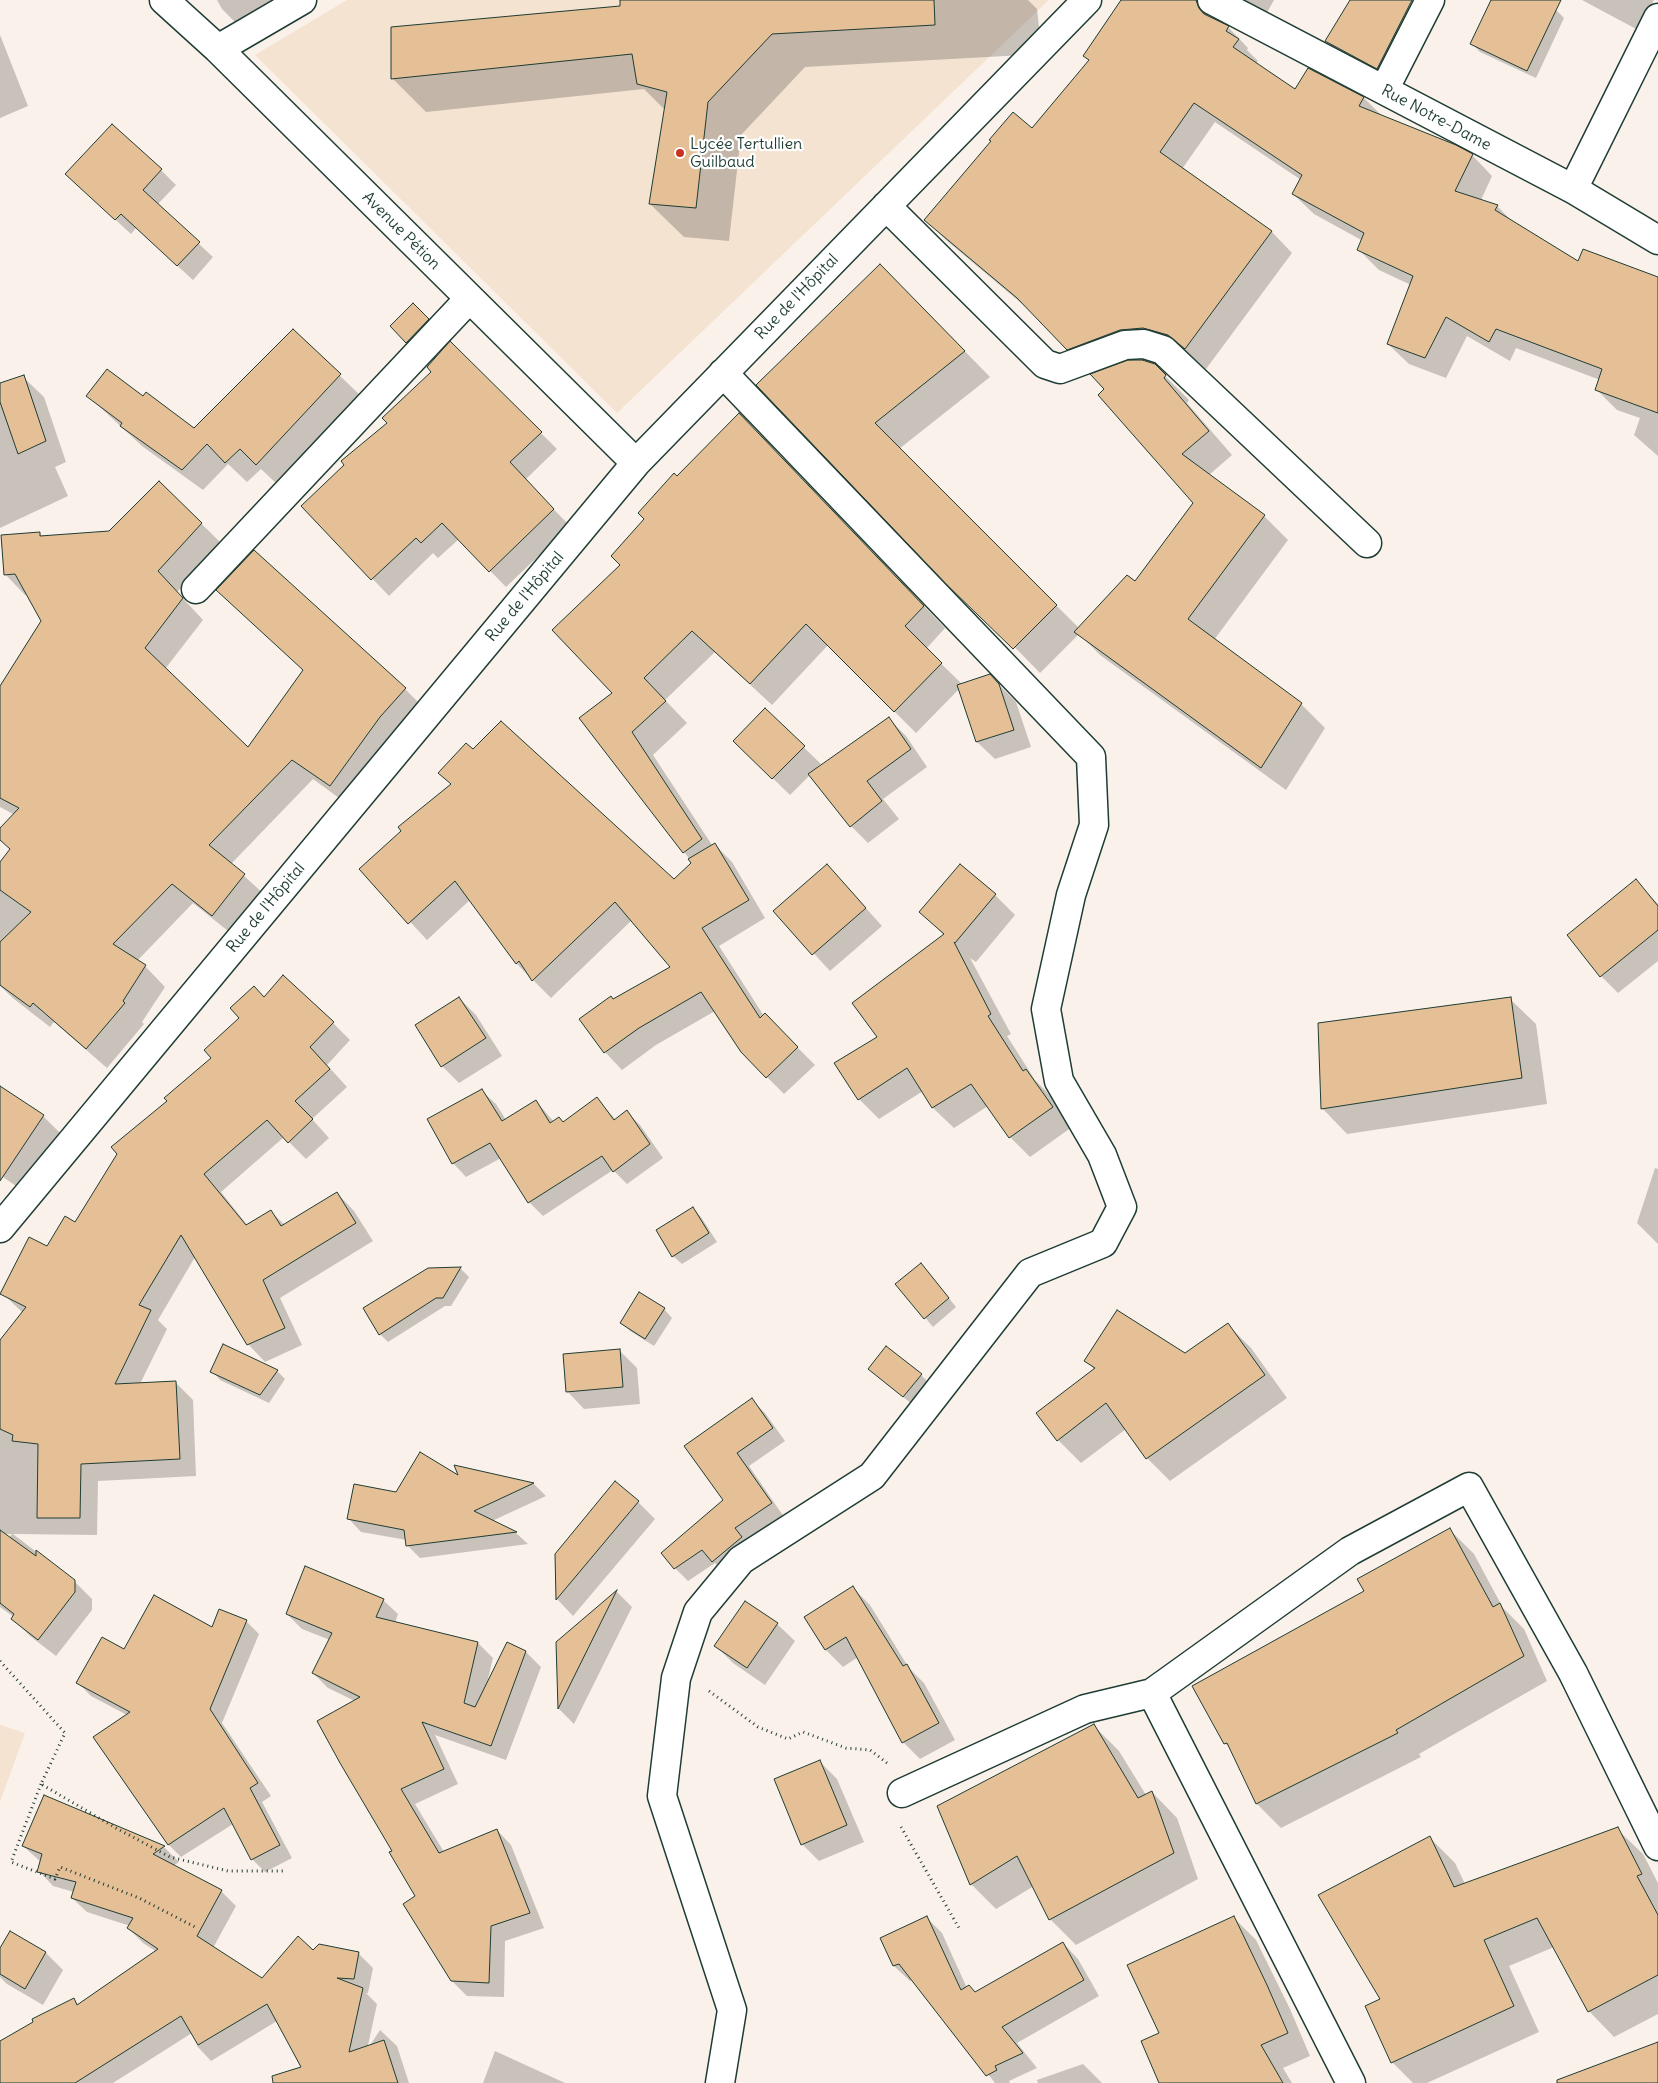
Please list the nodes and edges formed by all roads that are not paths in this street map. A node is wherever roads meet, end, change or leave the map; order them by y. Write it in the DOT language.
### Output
graph roads {
  1 [pos="164,0"];
  2 [pos="302,0"];
  3 [pos="1088,0"];
  4 [pos="1212,0"];
  5 [pos="1430,0"];
  6 [pos="1658,18"];
  7 [pos="218,49"];
  8 [pos="1384,90"];
  9 [pos="1573,189"];
  10 [pos="886,206"];
  11 [pos="1658,240"];
  12 [pos="469,299"];
  13 [pos="723,373"];
  14 [pos="636,463"];
  15 [pos="1367,544"];
  16 [pos="196,588"];
  17 [pos="0,1228"];
  18 [pos="1152,1693"];
  19 [pos="902,1793"];
  20 [pos="1658,1846"];
  21 [pos="720,2083"];
  22 [pos="1351,2083"];
  1 -- 7 [label="street, Avenue Pétion"];
  2 -- 7 [label="street"];
  3 -- 10 [label="street, Rue de l'Hôpital"];
  4 -- 8 [label="street, Rue Notre-Dame"];
  5 -- 8 [label="street"];
  6 -- 9 [label="street"];
  7 -- 12 [label="street, Avenue Pétion"];
  8 -- 9 [label="street, Rue Notre-Dame"];
  9 -- 11 [label="street, Rue Notre-Dame"];
  10 -- 13 [label="street, Rue de l'Hôpital"];
  10 -- 15 [label="street"];
  12 -- 14 [label="street, Avenue Pétion"];
  12 -- 16 [label="street"];
  13 -- 14 [label="street, Rue de l'Hôpital"];
  13 -- 21 [label="street"];
  14 -- 17 [label="street, Rue de l'Hôpital"];
  18 -- 19 [label="street"];
  18 -- 20 [label="street"];
  18 -- 22 [label="street"];
}
